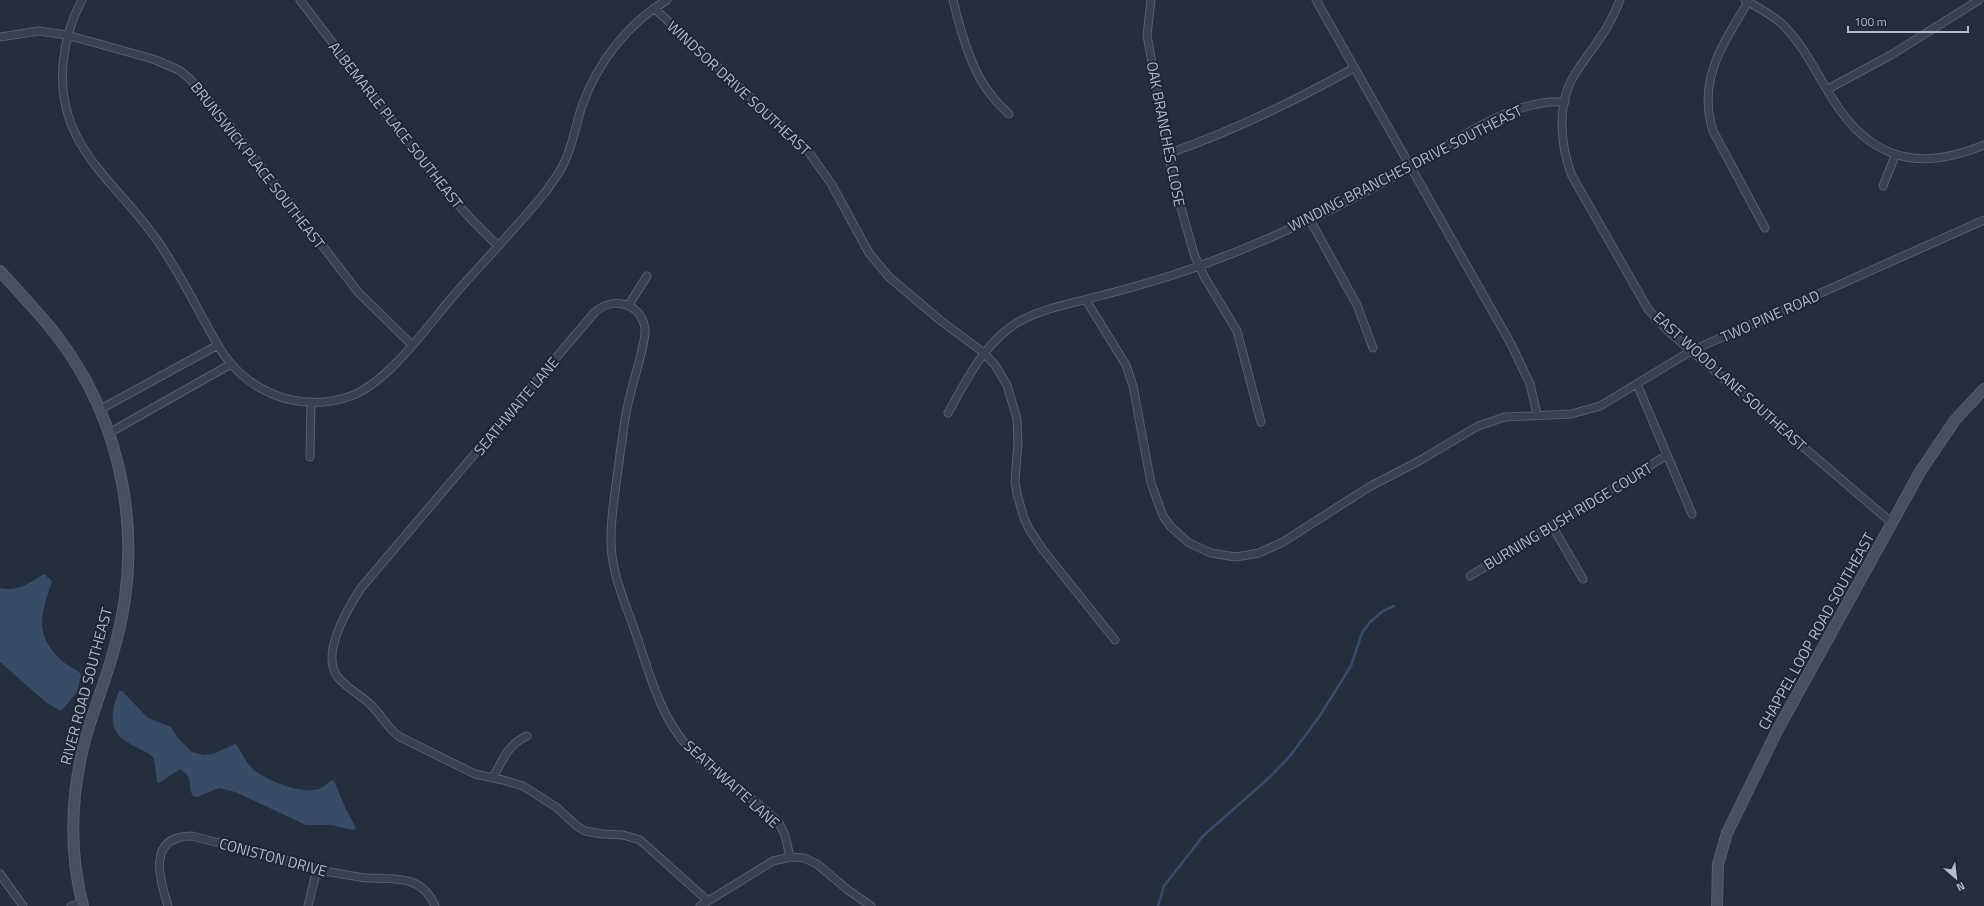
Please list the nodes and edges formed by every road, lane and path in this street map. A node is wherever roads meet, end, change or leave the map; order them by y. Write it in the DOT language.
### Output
graph roads {
  1 [pos="82,0"];
  2 [pos="300,0"];
  3 [pos="667,0"];
  4 [pos="953,0"];
  5 [pos="1151,0"];
  6 [pos="1316,0"];
  7 [pos="1620,0"];
  8 [pos="1979,0"];
  9 [pos="1747,1"];
  10 [pos="654,8"];
  11 [pos="67,35"];
  12 [pos="0,37"];
  13 [pos="1354,68"];
  14 [pos="1828,89"];
  15 [pos="1565,102"];
  16 [pos="1009,114"];
  17 [pos="1984,145"];
  18 [pos="1167,154"];
  19 [pos="1895,156"];
  20 [pos="1411,168"];
  21 [pos="1883,186"];
  22 [pos="1310,220"];
  23 [pos="1984,220"];
  24 [pos="1766,228"];
  25 [pos="498,246"];
  26 [pos="1199,265"];
  27 [pos="0,271"];
  28 [pos="647,276"];
  29 [pos="1086,300"];
  30 [pos="628,306"];
  31 [pos="218,345"];
  32 [pos="412,345"];
  33 [pos="1373,348"];
  34 [pos="1691,351"];
  35 [pos="984,353"];
  36 [pos="231,364"];
  37 [pos="1637,384"];
  38 [pos="1984,389"];
  39 [pos="311,402"];
  40 [pos="99,410"];
  41 [pos="948,413"];
  42 [pos="1536,414"];
  43 [pos="1261,422"];
  44 [pos="109,432"];
  45 [pos="1667,456"];
  46 [pos="310,457"];
  47 [pos="1692,514"];
  48 [pos="1892,522"];
  49 [pos="1552,526"];
  50 [pos="1470,576"];
  51 [pos="1584,579"];
  52 [pos="1115,640"];
  53 [pos="527,736"];
  54 [pos="493,778"];
  55 [pos="790,857"];
  56 [pos="317,869"];
  57 [pos="0,874"];
  58 [pos="708,901"];
  59 [pos="83,905"];
  60 [pos="23,906"];
  61 [pos="71,906"];
  62 [pos="168,906"];
  63 [pos="308,906"];
  64 [pos="435,906"];
  65 [pos="700,906"];
  66 [pos="871,906"];
  67 [pos="1717,906"];
  1 -- 11 [label="street"];
  2 -- 25 [label="street, ALBEMARLE PLACE SOUTHEAST"];
  3 -- 10 [label="street"];
  4 -- 16 [label="street"];
  5 -- 18 [label="street, OAK BRANCHES CLOSE"];
  6 -- 13 [label="street"];
  7 -- 15 [label="street, EAST WOOD LANE SOUTHEAST"];
  8 -- 14 [label="street"];
  9 -- 14 [label="street"];
  9 -- 24 [label="street"];
  10 -- 25 [label="street"];
  10 -- 35 [label="street, WINDSOR DRIVE SOUTHEAST"];
  11 -- 12 [label="street, BRUNSWICK PLACE SOUTHEAST"];
  11 -- 31 [label="street"];
  11 -- 32 [label="street, BRUNSWICK PLACE SOUTHEAST"];
  13 -- 18 [label="street"];
  13 -- 20 [label="street"];
  14 -- 19 [label="street"];
  15 -- 20 [label="street, WINDING BRANCHES DRIVE SOUTHEAST"];
  15 -- 34 [label="street, EAST WOOD LANE SOUTHEAST"];
  17 -- 19 [label="street"];
  18 -- 26 [label="street, OAK BRANCHES CLOSE"];
  19 -- 21 [label="street"];
  20 -- 22 [label="street, WINDING BRANCHES DRIVE SOUTHEAST"];
  20 -- 42 [label="street"];
  22 -- 26 [label="street, WINDING BRANCHES DRIVE SOUTHEAST"];
  22 -- 33 [label="street"];
  23 -- 34 [label="street, TWO PINE ROAD"];
  25 -- 32 [label="street"];
  26 -- 29 [label="street, WINDING BRANCHES DRIVE SOUTHEAST"];
  26 -- 43 [label="street, OAK BRANCHES CLOSE"];
  27 -- 40 [label="main road, RIVER ROAD SOUTHEAST"];
  28 -- 30 [label="street"];
  29 -- 35 [label="street, WINDING BRANCHES DRIVE SOUTHEAST"];
  29 -- 42 [label="street, TWO PINE ROAD"];
  30 -- 54 [label="street, SEATHWAITE LANE"];
  30 -- 55 [label="street, SEATHWAITE LANE"];
  31 -- 36 [label="street"];
  31 -- 40 [label="street"];
  32 -- 39 [label="street"];
  34 -- 37 [label="street, TWO PINE ROAD"];
  34 -- 48 [label="street, EAST WOOD LANE SOUTHEAST"];
  35 -- 41 [label="street, WINDING BRANCHES DRIVE SOUTHEAST"];
  35 -- 52 [label="street, WINDSOR DRIVE SOUTHEAST"];
  36 -- 39 [label="street"];
  36 -- 44 [label="street"];
  37 -- 42 [label="street, TWO PINE ROAD"];
  37 -- 45 [label="street"];
  38 -- 48 [label="main road, CHAPPEL LOOP ROAD SOUTHEAST"];
  39 -- 46 [label="street"];
  40 -- 44 [label="main road, RIVER ROAD SOUTHEAST"];
  44 -- 59 [label="main road, RIVER ROAD SOUTHEAST"];
  45 -- 47 [label="street"];
  45 -- 49 [label="street, BURNING BUSH RIDGE COURT"];
  48 -- 67 [label="main road, CHAPPEL LOOP ROAD SOUTHEAST"];
  49 -- 50 [label="street, BURNING BUSH RIDGE COURT"];
  49 -- 51 [label="street"];
  53 -- 54 [label="street"];
  54 -- 58 [label="street, SEATHWAITE LANE"];
  55 -- 58 [label="street"];
  55 -- 66 [label="street"];
  56 -- 62 [label="street, CONISTON DRIVE"];
  56 -- 63 [label="street"];
  56 -- 64 [label="street, CONISTON DRIVE"];
  57 -- 60 [label="street"];
  58 -- 65 [label="street"];
  59 -- 61 [label="street"];
}
